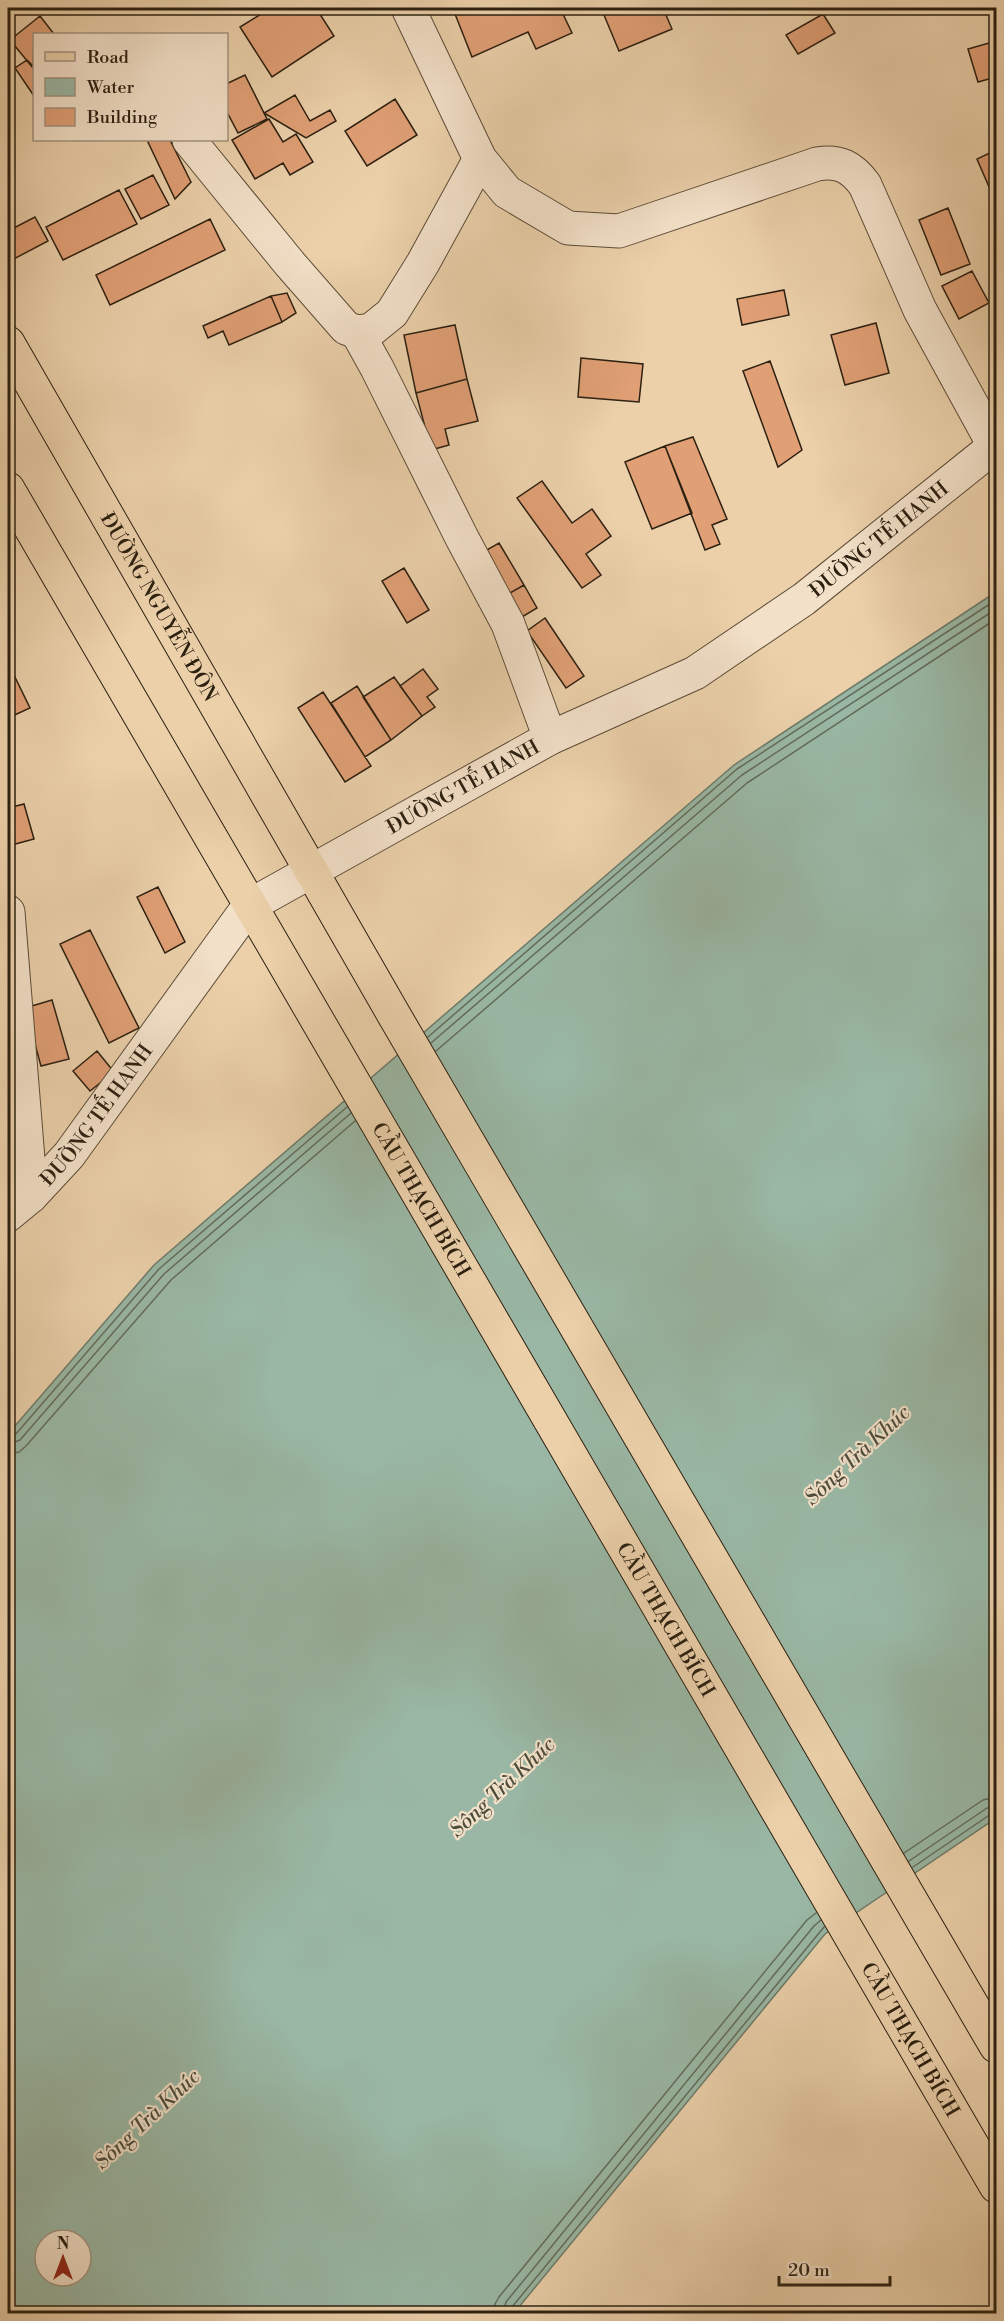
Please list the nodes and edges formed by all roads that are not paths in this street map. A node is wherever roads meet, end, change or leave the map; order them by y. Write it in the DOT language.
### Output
graph roads {
  1 [pos="408,8"];
  2 [pos="190,141"];
  3 [pos="480,159"];
  4 [pos="357,332"];
  5 [pos="8,343"];
  6 [pos="996,446"];
  7 [pos="8,489"];
  8 [pos="550,738"];
  9 [pos="311,871"];
  10 [pos="249,906"];
  11 [pos="8,912"];
  12 [pos="19,1205"];
  13 [pos="996,2046"];
  14 [pos="996,2186"];
  1 -- 3 [label="street"];
  2 -- 4 [label="street"];
  3 -- 4 [label="street"];
  3 -- 6 [label="street"];
  4 -- 8 [label="street"];
  5 -- 9 [label="main road, ĐƯỜNG NGUYỄN ĐÔN"];
  6 -- 8 [label="street, ĐƯỜNG TẾ HANH"];
  7 -- 10 [label="main road"];
  8 -- 9 [label="street, ĐƯỜNG TẾ HANH"];
  9 -- 10 [label="street, ĐƯỜNG TẾ HANH"];
  9 -- 13 [label="main road, ĐƯỜNG NGUYỄN ĐÔN"];
  10 -- 12 [label="street, ĐƯỜNG TẾ HANH"];
  10 -- 14 [label="main road, CẦU THẠCH BÍCH"];
  11 -- 12 [label="street"];
}
